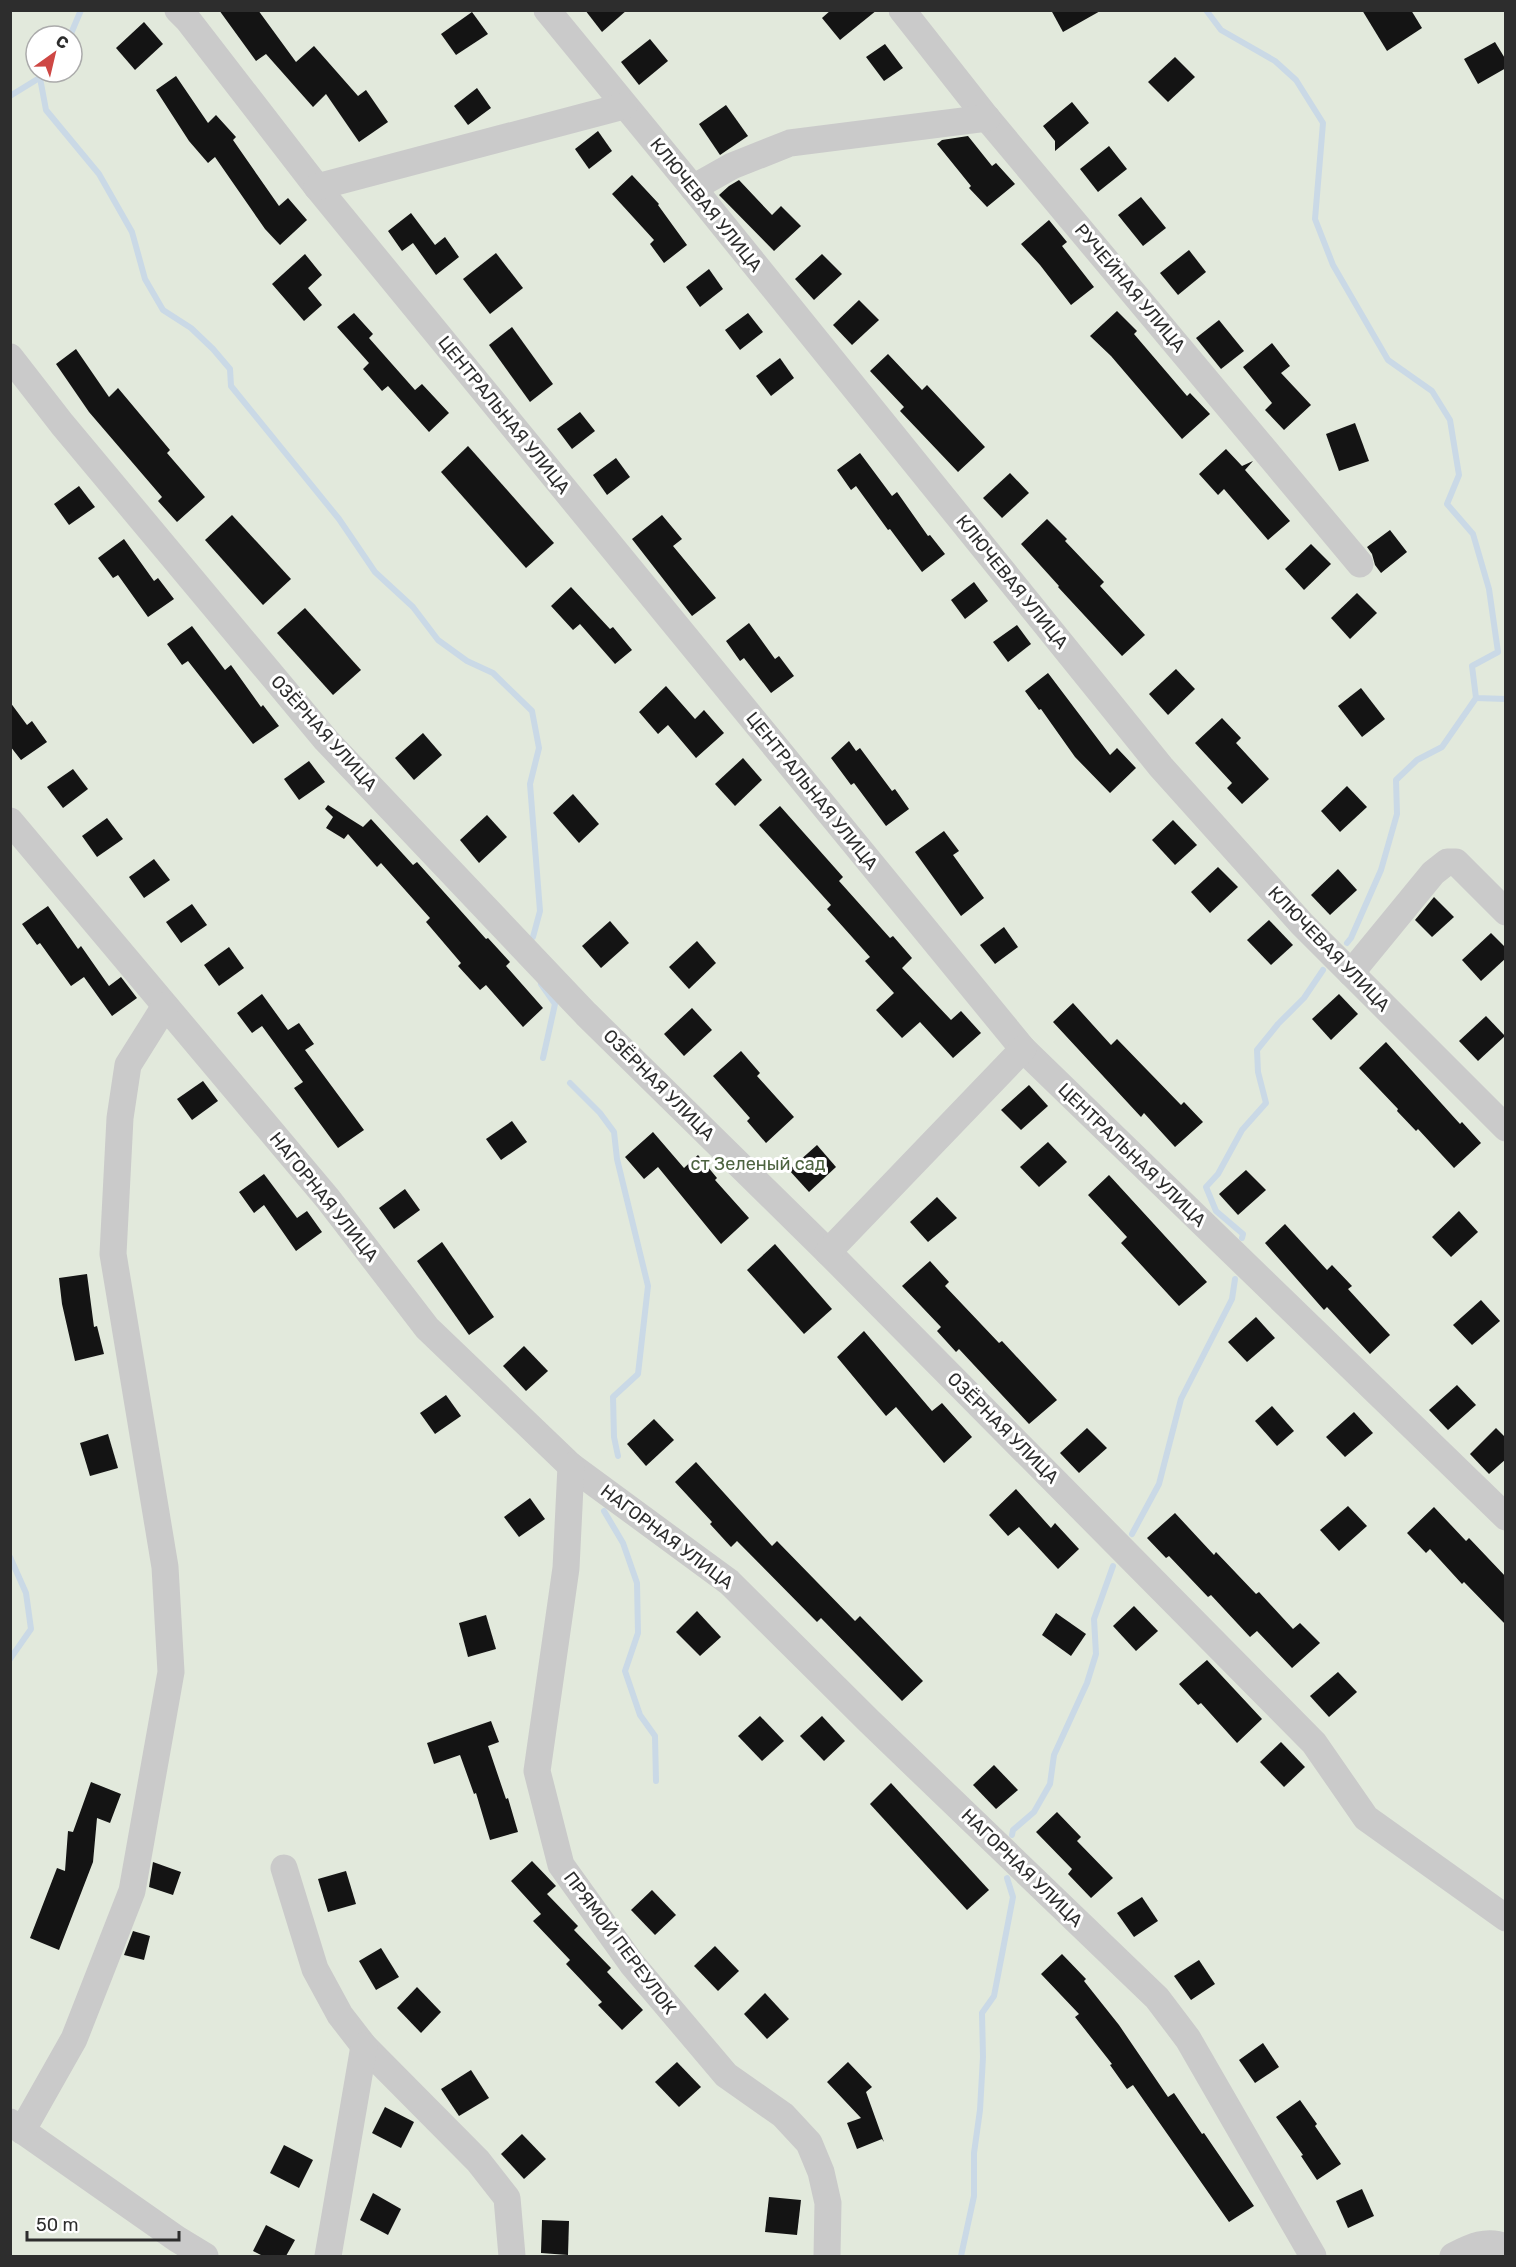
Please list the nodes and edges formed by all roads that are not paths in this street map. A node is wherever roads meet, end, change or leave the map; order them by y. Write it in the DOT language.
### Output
graph roads {
  1 [pos="177,10"];
  2 [pos="547,10"];
  3 [pos="902,10"];
  4 [pos="624,106"];
  5 [pos="987,118"];
  6 [pos="317,187"];
  7 [pos="693,188"];
  8 [pos="10,357"];
  9 [pos="1360,564"];
  10 [pos="10,821"];
  11 [pos="1506,912"];
  12 [pos="1351,973"];
  13 [pos="165,1006"];
  14 [pos="1023,1049"];
  15 [pos="1506,1128"];
  16 [pos="828,1252"];
  17 [pos="572,1466"];
  18 [pos="1506,1517"];
  19 [pos="284,1868"];
  20 [pos="1506,1918"];
  21 [pos="364,2046"];
  22 [pos="16,2126"];
  23 [pos="1506,2247"];
  24 [pos="205,2256"];
  25 [pos="328,2256"];
  26 [pos="512,2256"];
  27 [pos="827,2256"];
  28 [pos="1313,2256"];
  29 [pos="1454,2256"];
  1 -- 6 [label="street, ЦЕНТРАЛЬНАЯ УЛИЦА"];
  2 -- 4 [label="street, КЛЮЧЕВАЯ УЛИЦА"];
  3 -- 5 [label="street, РУЧЕЙНАЯ УЛИЦА"];
  4 -- 6 [label="street"];
  4 -- 7 [label="street, КЛЮЧЕВАЯ УЛИЦА"];
  5 -- 7 [label="street"];
  5 -- 9 [label="street, РУЧЕЙНАЯ УЛИЦА"];
  6 -- 14 [label="street, ЦЕНТРАЛЬНАЯ УЛИЦА"];
  7 -- 12 [label="street, КЛЮЧЕВАЯ УЛИЦА"];
  8 -- 16 [label="street, ОЗЁРНАЯ УЛИЦА"];
  10 -- 13 [label="street, НАГОРНАЯ УЛИЦА"];
  11 -- 12 [label="street"];
  12 -- 15 [label="street, КЛЮЧЕВАЯ УЛИЦА"];
  13 -- 17 [label="street, НАГОРНАЯ УЛИЦА"];
  13 -- 22 [label="street"];
  14 -- 16 [label="street"];
  14 -- 18 [label="street, ЦЕНТРАЛЬНАЯ УЛИЦА"];
  16 -- 20 [label="street, ОЗЁРНАЯ УЛИЦА"];
  17 -- 27 [label="street, ПРЯМОЙ ПЕРЕУЛОК"];
  17 -- 28 [label="street, НАГОРНАЯ УЛИЦА"];
  19 -- 21 [label="street"];
  21 -- 25 [label="street"];
  21 -- 26 [label="street"];
  22 -- 24 [label="street"];
  23 -- 29 [label="street"];
}
